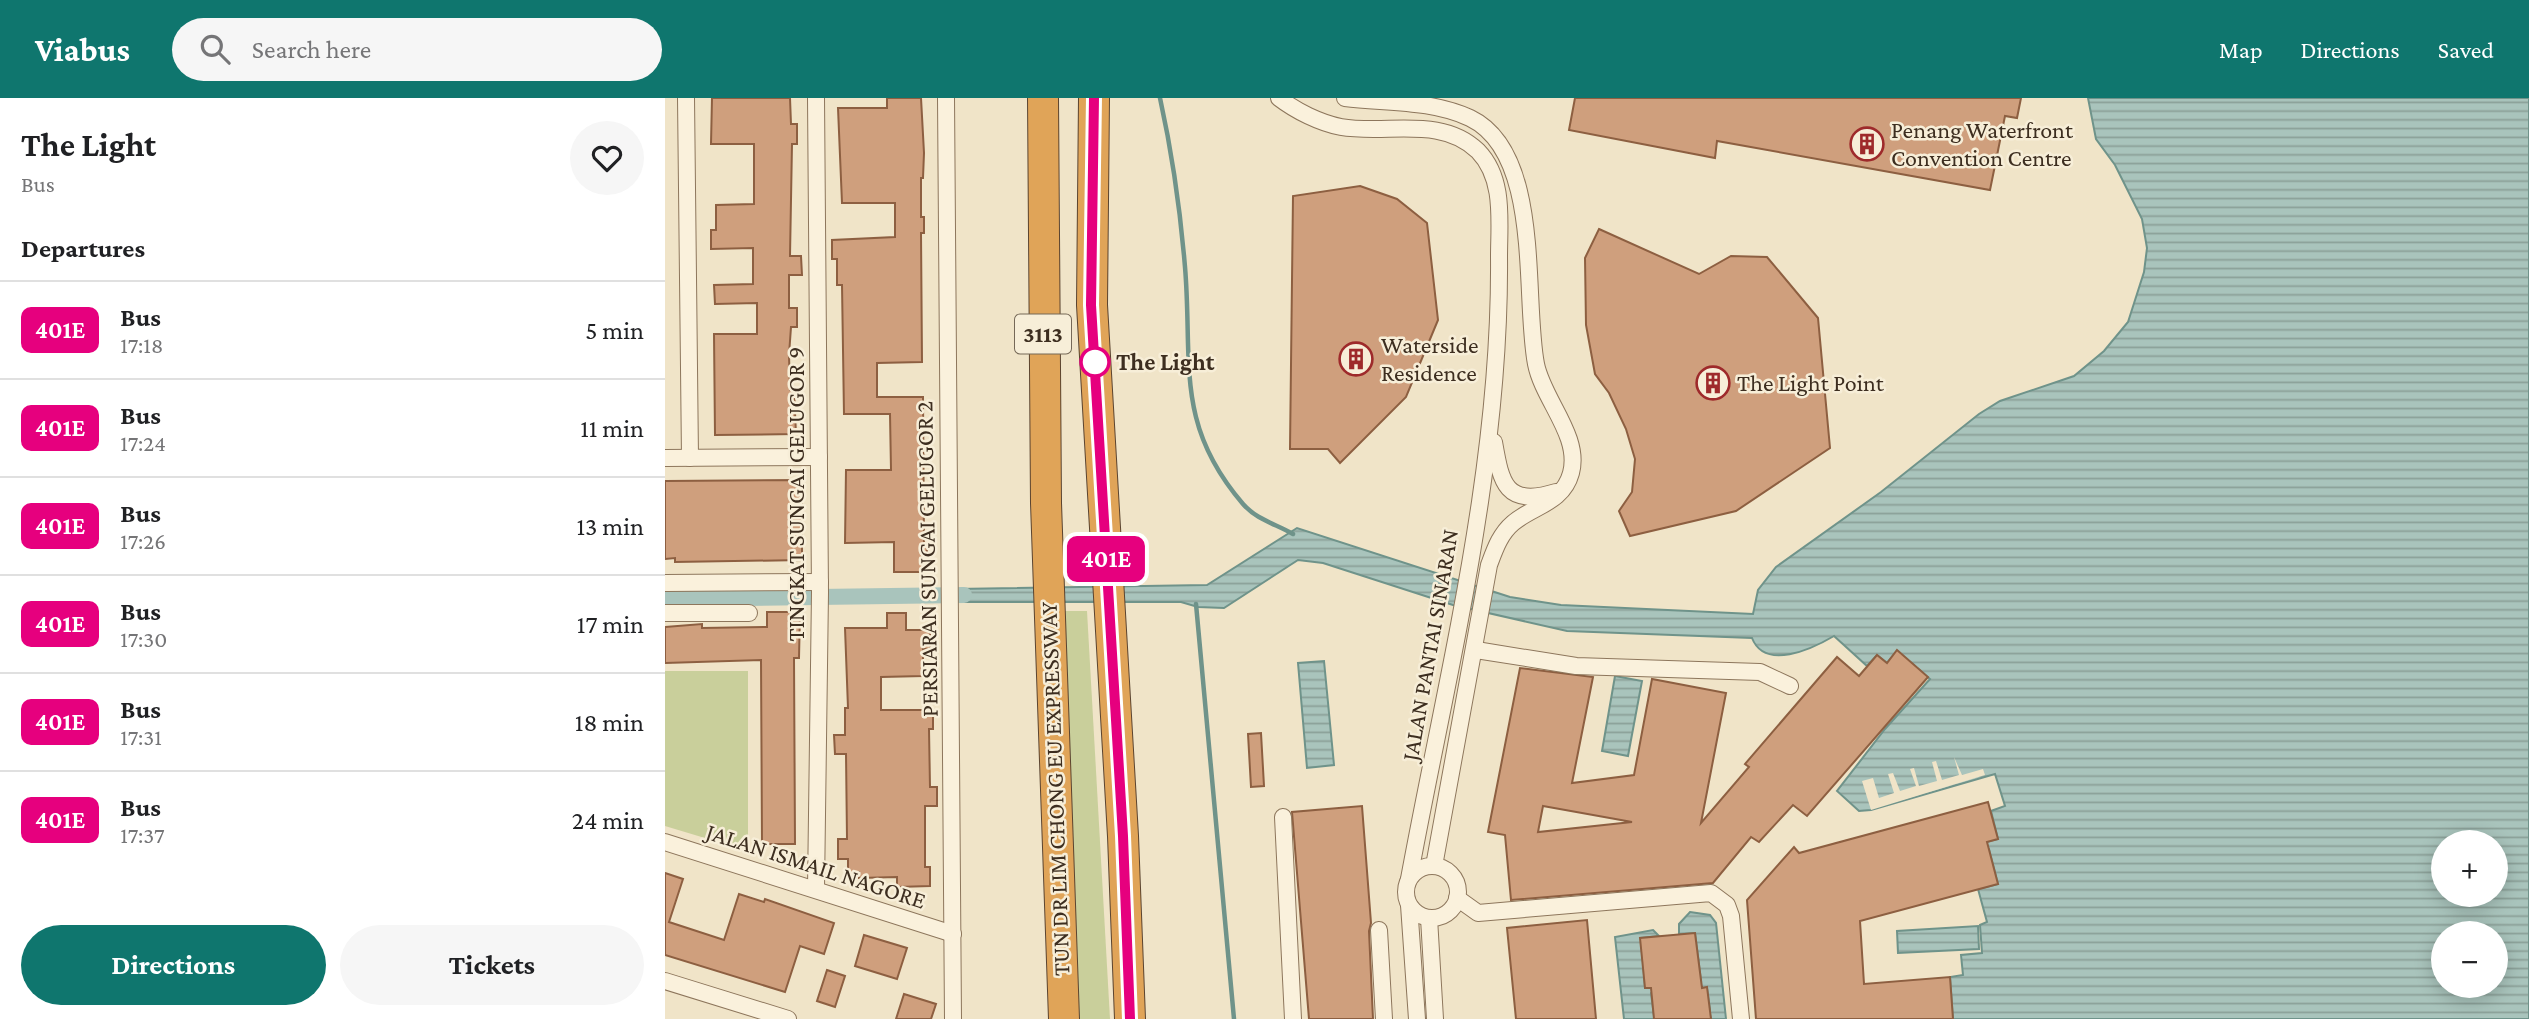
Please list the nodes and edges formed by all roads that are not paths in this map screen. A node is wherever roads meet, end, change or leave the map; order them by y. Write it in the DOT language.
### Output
graph roads {
  1 [pos="686,98"];
  2 [pos="816,98"];
  3 [pos="946,98"];
  4 [pos="1029,98"];
  5 [pos="1043,98"];
  6 [pos="1094,98"];
  7 [pos="1279,98"];
  8 [pos="1345,98"];
  9 [pos="1042,191"];
  10 [pos="1490,418"];
  11 [pos="819,457"];
  12 [pos="665,458"];
  13 [pos="690,458"];
  14 [pos="1562,490"];
  15 [pos="665,583"];
  16 [pos="729,587"];
  17 [pos="820,587"];
  18 [pos="731,611"];
  19 [pos="665,613"];
  20 [pos="750,613"];
  21 [pos="1476,650"];
  22 [pos="1790,686"];
  23 [pos="1283,817"];
  24 [pos="665,842"];
  25 [pos="1434,866"];
  26 [pos="1409,879"];
  27 [pos="816,889"];
  28 [pos="1457,898"];
  29 [pos="1409,905"];
  30 [pos="1429,918"];
  31 [pos="1379,930"];
  32 [pos="953,934"];
  33 [pos="665,981"];
  34 [pos="788,1019"];
  35 [pos="953,1019"];
  36 [pos="1064,1019"];
  37 [pos="1130,1019"];
  38 [pos="1293,1019"];
  39 [pos="1384,1019"];
  40 [pos="1417,1019"];
  41 [pos="1435,1019"];
  42 [pos="1741,1019"];
  1 -- 13 [label="street"];
  2 -- 11 [label="street, TINGKAT SUNGAI GELUGOR 9"];
  3 -- 32 [label="street, PERSIARAN SUNGAI GELUGOR 2"];
  4 -- 9 [label="highway"];
  5 -- 9 [label="highway, TUN DR LIM CHONG EU EXPRESSWAY / 3113"];
  6 -- 37 [label="highway, 3113"];
  7 -- 10 [label="street, JALAN PANTAI SINARAN"];
  8 -- 14 [label="street"];
  9 -- 36 [label="highway, TUN DR LIM CHONG EU EXPRESSWAY / 3113"];
  10 -- 14 [label="street, JALAN PANTAI SINARAN"];
  10 -- 26 [label="street, JALAN PANTAI SINARAN"];
  11 -- 13 [label="street"];
  11 -- 17 [label="street, TINGKAT SUNGAI GELUGOR 9"];
  12 -- 13 [label="street"];
  14 -- 21 [label="street, JALAN PANTAI SINARAN"];
  15 -- 16 [label="street"];
  16 -- 17 [label="street"];
  16 -- 18 [label="street"];
  17 -- 27 [label="street, TINGKAT SUNGAI GELUGOR 9"];
  18 -- 19 [label="street"];
  18 -- 20 [label="street"];
  21 -- 22 [label="street"];
  21 -- 25 [label="street, JALAN PANTAI SINARAN"];
  23 -- 38 [label="street"];
  24 -- 27 [label="street, JALAN ISMAIL NAGORE"];
  25 -- 26 [label="street"];
  25 -- 28 [label="street"];
  26 -- 29 [label="street"];
  27 -- 32 [label="street, JALAN ISMAIL NAGORE"];
  28 -- 30 [label="street"];
  28 -- 42 [label="street"];
  29 -- 30 [label="street"];
  29 -- 40 [label="street"];
  30 -- 41 [label="street"];
  31 -- 39 [label="street"];
  32 -- 35 [label="street, PERSIARAN SUNGAI GELUGOR 2"];
  33 -- 34 [label="street"];
}
